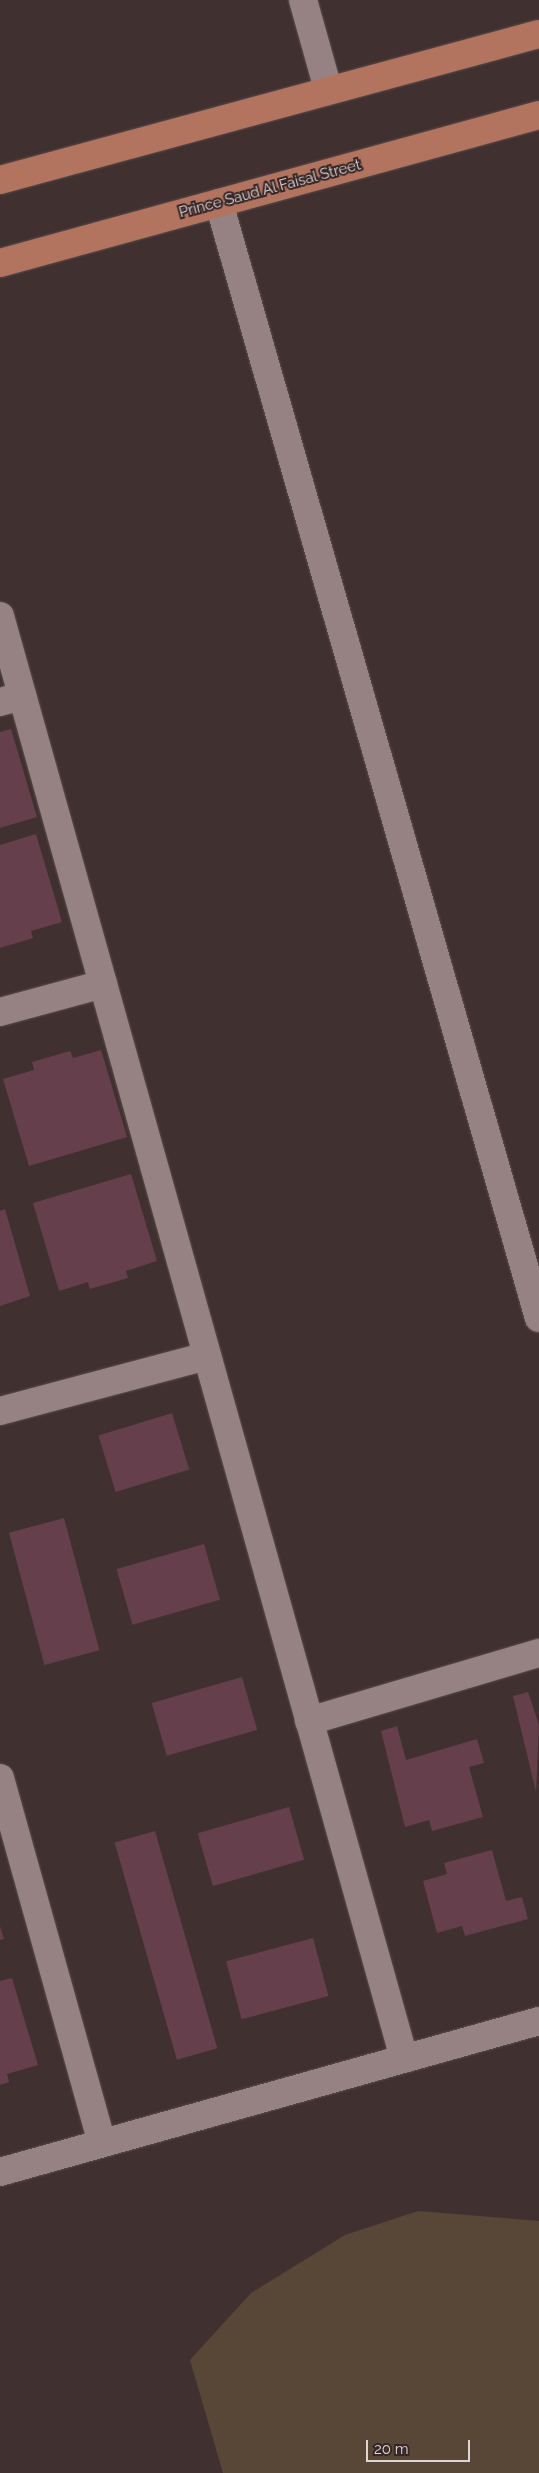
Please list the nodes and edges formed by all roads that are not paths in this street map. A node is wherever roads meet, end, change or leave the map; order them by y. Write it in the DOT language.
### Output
graph roads {
  1 [pos="303,0"];
  2 [pos="539,34"];
  3 [pos="328,90"];
  4 [pos="539,115"];
  5 [pos="0,180"];
  6 [pos="218,203"];
  7 [pos="0,263"];
  8 [pos="0,616"];
  9 [pos="11,699"];
  10 [pos="103,984"];
  11 [pos="0,1012"];
  12 [pos="539,1318"];
  13 [pos="207,1356"];
  14 [pos="0,1411"];
  15 [pos="539,1653"];
  16 [pos="309,1721"];
  17 [pos="0,1781"];
  18 [pos="539,2021"];
  19 [pos="404,2058"];
  20 [pos="102,2143"];
  21 [pos="0,2172"];
  1 -- 3 [label="street"];
  2 -- 3 [label="main road"];
  3 -- 5 [label="main road"];
  4 -- 6 [label="main road, Prince Saud Al Faisal Street"];
  6 -- 7 [label="main road, Prince Saud Al Faisal Street"];
  6 -- 12 [label="street"];
  8 -- 9 [label="street"];
  9 -- 10 [label="street"];
  10 -- 11 [label="street"];
  10 -- 13 [label="street"];
  13 -- 14 [label="street"];
  13 -- 16 [label="street"];
  15 -- 16 [label="street"];
  16 -- 19 [label="street"];
  17 -- 20 [label="street"];
  18 -- 19 [label="street"];
  19 -- 20 [label="street"];
  20 -- 21 [label="street"];
}
